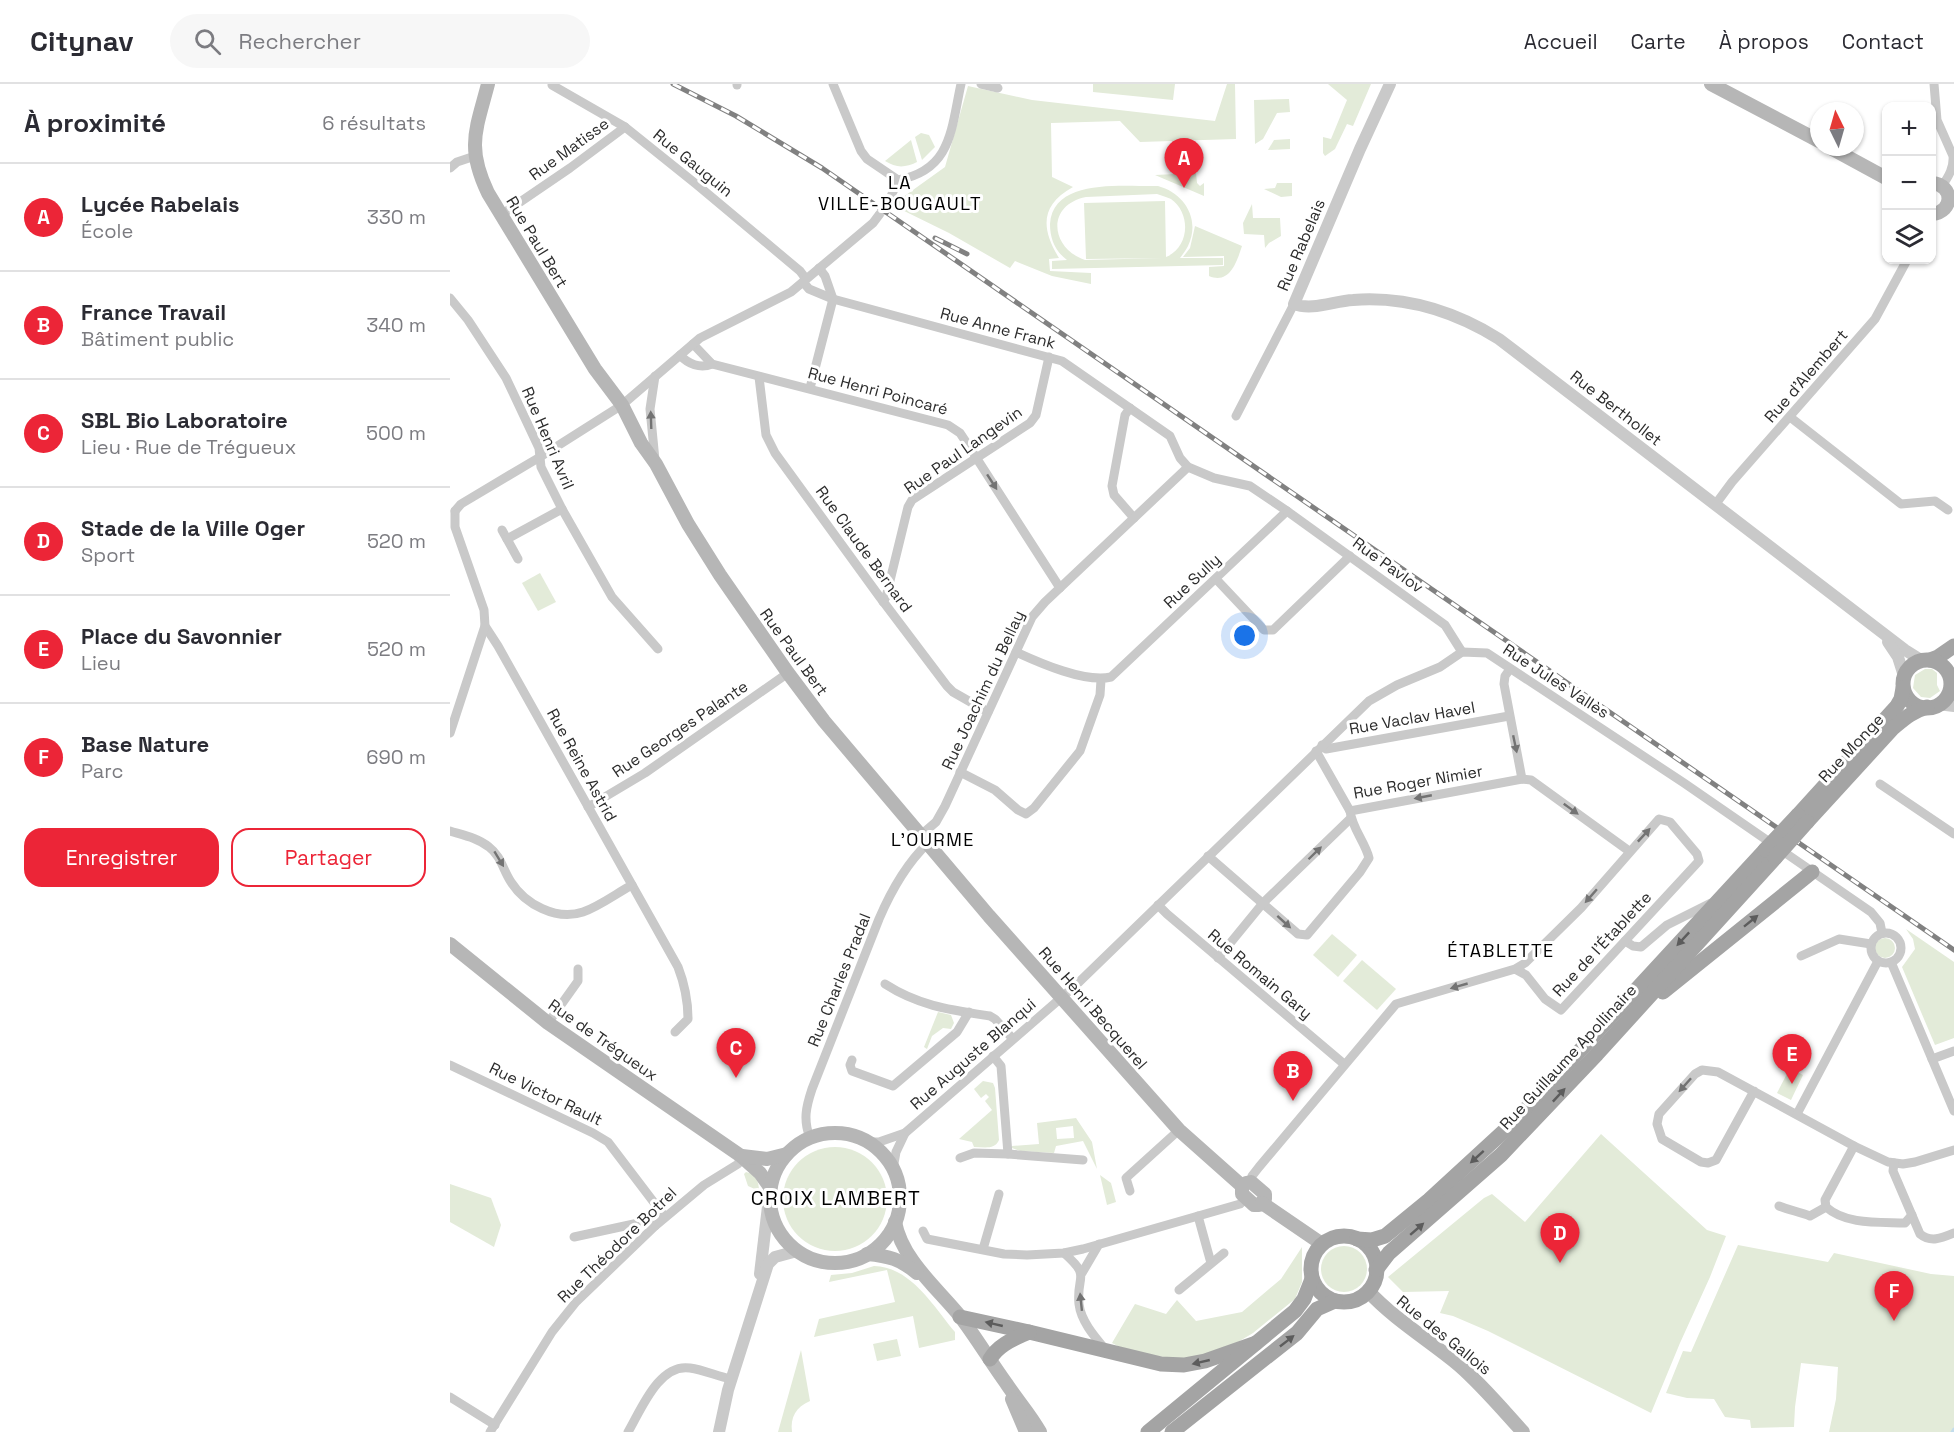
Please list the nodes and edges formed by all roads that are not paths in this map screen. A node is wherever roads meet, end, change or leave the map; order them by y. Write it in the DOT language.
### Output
graph roads {
  1 [pos="488,84"];
  2 [pos="833,84"];
  3 [pos="961,84"];
  4 [pos="981,84"];
  5 [pos="1390,84"];
  6 [pos="1711,84"];
  7 [pos="1934,84"];
  8 [pos="552,85"];
  9 [pos="998,88"];
  10 [pos="625,127"];
  11 [pos="1810,136"];
  12 [pos="475,156"];
  13 [pos="1846,156"];
  14 [pos="1954,161"];
  15 [pos="450,168"];
  16 [pos="1882,175"];
  17 [pos="898,180"];
  18 [pos="1937,184"];
  19 [pos="889,201"];
  20 [pos="1943,213"];
  21 [pos="501,214"];
  22 [pos="879,215"];
  23 [pos="1904,264"];
  24 [pos="819,268"];
  25 [pos="805,280"];
  26 [pos="450,298"];
  27 [pos="833,299"];
  28 [pos="1294,304"];
  29 [pos="693,344"];
  30 [pos="680,355"];
  31 [pos="1049,357"];
  32 [pos="712,364"];
  33 [pos="655,376"];
  34 [pos="759,377"];
  35 [pos="810,388"];
  36 [pos="622,405"];
  37 [pos="1130,408"];
  38 [pos="1236,416"];
  39 [pos="1790,417"];
  40 [pos="540,458"];
  41 [pos="977,458"];
  42 [pos="656,464"];
  43 [pos="1188,467"];
  44 [pos="1715,505"];
  45 [pos="562,509"];
  46 [pos="452,510"];
  47 [pos="1948,510"];
  48 [pos="1287,511"];
  49 [pos="1134,518"];
  50 [pos="1350,556"];
  51 [pos="518,559"];
  52 [pos="1216,579"];
  53 [pos="1060,588"];
  54 [pos="883,602"];
  55 [pos="485,626"];
  56 [pos="1883,633"];
  57 [pos="1954,646"];
  58 [pos="658,649"];
  59 [pos="1016,652"];
  60 [pos="1462,652"];
  61 [pos="1926,660"];
  62 [pos="1510,669"];
  63 [pos="788,673"];
  64 [pos="1952,679"];
  65 [pos="1101,680"];
  66 [pos="1904,682"];
  67 [pos="1933,706"];
  68 [pos="1954,706"];
  69 [pos="988,712"];
  70 [pos="1509,716"];
  71 [pos="450,733"];
  72 [pos="1319,748"];
  73 [pos="960,772"];
  74 [pos="1522,779"];
  75 [pos="1880,784"];
  76 [pos="588,807"];
  77 [pos="1351,814"];
  78 [pos="1803,819"];
  79 [pos="450,831"];
  80 [pos="1954,834"];
  81 [pos="924,839"];
  82 [pos="1629,851"];
  83 [pos="1770,854"];
  84 [pos="1208,856"];
  85 [pos="1812,872"];
  86 [pos="632,885"];
  87 [pos="1721,898"];
  88 [pos="1263,903"];
  89 [pos="1158,905"];
  90 [pos="1882,933"];
  91 [pos="1625,941"];
  92 [pos="450,944"];
  93 [pos="1871,944"];
  94 [pos="1801,956"];
  95 [pos="1218,958"];
  96 [pos="1878,961"];
  97 [pos="1891,962"];
  98 [pos="578,969"];
  99 [pos="1515,969"];
  100 [pos="885,984"];
  101 [pos="1062,997"];
  102 [pos="969,1012"];
  103 [pos="548,1023"];
  104 [pos="1624,1024"];
  105 [pos="675,1032"];
  106 [pos="1013,1039"];
  107 [pos="1954,1051"];
  108 [pos="993,1056"];
  109 [pos="1932,1059"];
  110 [pos="852,1060"];
  111 [pos="1344,1064"];
  112 [pos="450,1065"];
  113 [pos="1754,1091"];
  114 [pos="1954,1111"];
  115 [pos="1797,1114"];
  116 [pos="1179,1130"];
  117 [pos="905,1133"];
  118 [pos="810,1138"];
  119 [pos="867,1142"];
  120 [pos="1854,1146"];
  121 [pos="1954,1150"];
  122 [pos="787,1154"];
  123 [pos="1008,1154"];
  124 [pos="741,1156"];
  125 [pos="960,1158"];
  126 [pos="1083,1160"];
  127 [pos="1894,1163"];
  128 [pos="893,1169"];
  129 [pos="1246,1188"];
  130 [pos="1130,1191"];
  131 [pos="770,1193"];
  132 [pos="999,1194"];
  133 [pos="1779,1206"];
  134 [pos="1826,1207"];
  135 [pos="1912,1215"];
  136 [pos="1198,1216"];
  137 [pos="665,1217"];
  138 [pos="895,1222"];
  139 [pos="655,1226"];
  140 [pos="923,1231"];
  141 [pos="1954,1233"];
  142 [pos="574,1238"];
  143 [pos="1357,1239"];
  144 [pos="1099,1244"];
  145 [pos="1322,1244"];
  146 [pos="983,1249"];
  147 [pos="796,1251"];
  148 [pos="1064,1253"];
  149 [pos="1224,1253"];
  150 [pos="867,1254"];
  151 [pos="1212,1263"];
  152 [pos="1376,1270"];
  153 [pos="1082,1273"];
  154 [pos="1312,1280"];
  155 [pos="931,1283"];
  156 [pos="1179,1290"];
  157 [pos="1368,1291"];
  158 [pos="757,1300"];
  159 [pos="1335,1301"];
  160 [pos="960,1317"];
  161 [pos="1029,1332"];
  162 [pos="1257,1343"];
  163 [pos="1106,1351"];
  164 [pos="990,1359"];
  165 [pos="731,1379"];
  166 [pos="1005,1383"];
  167 [pos="450,1397"];
  168 [pos="492,1429"];
  169 [pos="628,1432"];
  170 [pos="719,1432"];
  171 [pos="1026,1432"];
  172 [pos="1040,1432"];
  173 [pos="1148,1432"];
  174 [pos="1172,1432"];
  175 [pos="1523,1432"];
  1 -- 12 [label="main road, Rue Paul Bert"];
  2 -- 17 [label="street"];
  3 -- 17 [label="street"];
  4 -- 9 [label="street"];
  5 -- 28 [label="street, Rue Rabelais"];
  6 -- 11 [label="main road"];
  7 -- 14 [label="street"];
  8 -- 10 [label="street, Rue Gauguin"];
  10 -- 21 [label="street, Rue Matisse"];
  10 -- 25 [label="street, Rue Gauguin"];
  12 -- 15 [label="street"];
  12 -- 21 [label="main road, Rue Paul Bert"];
  13 -- 16 [label="main road"];
  14 -- 18 [label="street"];
  17 -- 19 [label="street"];
  18 -- 20 [label="main road"];
  21 -- 36 [label="main road, Rue Paul Bert"];
  22 -- 24 [label="street"];
  23 -- 39 [label="street, Rue d'Alembert"];
  24 -- 25 [label="street"];
  24 -- 27 [label="street"];
  25 -- 27 [label="street, Rue Anne Frank"];
  25 -- 29 [label="street"];
  26 -- 40 [label="street, Rue Henri Avril"];
  27 -- 31 [label="street, Rue Anne Frank"];
  27 -- 35 [label="street"];
  28 -- 38 [label="street, Rue Rabelais"];
  28 -- 44 [label="street, Rue Berthollet"];
  29 -- 30 [label="street"];
  29 -- 32 [label="street"];
  30 -- 32 [label="street, Rue Henri Poincaré"];
  30 -- 33 [label="street"];
  31 -- 37 [label="street, Rue Anne Frank"];
  31 -- 41 [label="street, Rue Paul Langevin"];
  32 -- 34 [label="street, Rue Henri Poincaré"];
  33 -- 36 [label="street"];
  42 -- 33 [label="street, Rue Paul Bert, one-way"];
  34 -- 35 [label="street, Rue Henri Poincaré"];
  34 -- 54 [label="street, Rue Claude Bernard"];
  35 -- 41 [label="street, Rue Henri Poincaré"];
  36 -- 40 [label="street"];
  36 -- 42 [label="main road, Rue Paul Bert"];
  37 -- 43 [label="street, Rue Anne Frank"];
  37 -- 49 [label="street"];
  39 -- 44 [label="street, Rue d'Alembert"];
  39 -- 47 [label="street"];
  40 -- 45 [label="street, Rue Henri Avril"];
  40 -- 46 [label="street"];
  41 -- 53 [label="street, Rue Henri Poincaré, one-way"];
  41 -- 54 [label="street, Rue Paul Langevin"];
  42 -- 63 [label="main road, Rue Paul Bert"];
  43 -- 48 [label="street"];
  43 -- 49 [label="street, Rue Joachim du Bellay"];
  44 -- 56 [label="street, Rue Berthollet"];
  45 -- 51 [label="street"];
  45 -- 58 [label="street, Rue Henri Avril"];
  46 -- 55 [label="street, Rue Reine Astrid"];
  48 -- 50 [label="street, Rue Pavlov"];
  48 -- 52 [label="street, Rue Sully"];
  49 -- 53 [label="street, Rue Joachim du Bellay"];
  50 -- 52 [label="street"];
  50 -- 60 [label="street, Rue Pavlov"];
  52 -- 65 [label="street, Rue Sully"];
  53 -- 59 [label="street, Rue Joachim du Bellay"];
  54 -- 69 [label="street, Rue Claude Bernard"];
  55 -- 71 [label="street"];
  55 -- 76 [label="street, Rue Reine Astrid"];
  56 -- 61 [label="street, Rue Berthollet"];
  56 -- 66 [label="street, Rue Berthollet"];
  57 -- 61 [label="main road"];
  59 -- 65 [label="street"];
  59 -- 69 [label="street, Rue Joachim du Bellay"];
  60 -- 62 [label="street, Rue Jules Vallès"];
  60 -- 72 [label="street"];
  61 -- 64 [label="main road"];
  61 -- 66 [label="main road"];
  62 -- 70 [label="street"];
  62 -- 85 [label="street, Rue Jules Vallès"];
  63 -- 76 [label="street, Rue Georges Palante"];
  63 -- 81 [label="main road, Rue Paul Bert"];
  64 -- 67 [label="main road"];
  65 -- 73 [label="street"];
  66 -- 67 [label="main road"];
  66 -- 78 [label="main road, Rue Monge"];
  67 -- 68 [label="street"];
  67 -- 78 [label="main road, Rue Monge"];
  69 -- 73 [label="street, Rue Joachim du Bellay"];
  70 -- 72 [label="street, Rue Vaclav Havel"];
  70 -- 74 [label="street, one-way"];
  72 -- 77 [label="street, Rue Roger Nimier"];
  72 -- 84 [label="street"];
  73 -- 81 [label="street, Rue Joachim du Bellay"];
  74 -- 77 [label="street, Rue Roger Nimier, one-way"];
  74 -- 82 [label="street, one-way"];
  75 -- 80 [label="street"];
  76 -- 86 [label="street, Rue Reine Astrid"];
  88 -- 77 [label="street, one-way"];
  88 -- 77 [label="street, one-way"];
  78 -- 83 [label="main road, bridge"];
  79 -- 86 [label="street, one-way"];
  81 -- 101 [label="main road, Rue Henri Becquerel"];
  81 -- 118 [label="street, Rue Charles Pradal"];
  82 -- 91 [label="street, Rue de l'Établette, one-way"];
  82 -- 99 [label="street, Rue de l'Établette, one-way"];
  83 -- 87 [label="main road, Rue Guillaume Apollinaire"];
  83 -- 104 [label="main road, Rue Guillaume Apollinaire"];
  84 -- 88 [label="street"];
  84 -- 89 [label="street"];
  85 -- 90 [label="street, Rue Jules Vallès"];
  104 -- 85 [label="main road, one-way"];
  86 -- 105 [label="street, Rue Reine Astrid"];
  87 -- 91 [label="street"];
  87 -- 143 [label="main road, Rue Guillaume Apollinaire, one-way"];
  88 -- 95 [label="street"];
  89 -- 95 [label="street, Rue Romain Gary"];
  89 -- 101 [label="street"];
  90 -- 93 [label="street"];
  90 -- 97 [label="street"];
  91 -- 99 [label="street, Rue de l'Établette"];
  92 -- 103 [label="main road, Rue de Trégueux"];
  93 -- 94 [label="street"];
  93 -- 96 [label="street"];
  95 -- 111 [label="street, Rue Romain Gary"];
  96 -- 97 [label="street"];
  96 -- 115 [label="street"];
  97 -- 109 [label="street"];
  98 -- 103 [label="street"];
  99 -- 111 [label="street, one-way"];
  100 -- 102 [label="street"];
  101 -- 106 [label="street, Rue Auguste Blanqui"];
  101 -- 116 [label="main road, Rue Henri Becquerel"];
  102 -- 106 [label="street"];
  102 -- 110 [label="street"];
  103 -- 124 [label="main road, Rue de Trégueux"];
  152 -- 104 [label="main road, Rue Guillaume Apollinaire, one-way"];
  106 -- 108 [label="street, Rue Auguste Blanqui"];
  107 -- 109 [label="street"];
  108 -- 117 [label="street, Rue Auguste Blanqui"];
  108 -- 123 [label="street"];
  109 -- 114 [label="street"];
  111 -- 129 [label="street"];
  112 -- 137 [label="street, Rue Victor Rault"];
  113 -- 113 [label="street, one-way"];
  113 -- 115 [label="street"];
  115 -- 120 [label="street"];
  116 -- 129 [label="main road, Rue Henri Becquerel"];
  116 -- 130 [label="street"];
  117 -- 119 [label="street, Rue Auguste Blanqui"];
  117 -- 128 [label="street, Rue Auguste Blanqui"];
  118 -- 119 [label="main road"];
  118 -- 122 [label="main road"];
  119 -- 128 [label="main road"];
  120 -- 127 [label="street"];
  120 -- 134 [label="street"];
  121 -- 127 [label="street"];
  122 -- 124 [label="main road"];
  122 -- 131 [label="main road"];
  123 -- 125 [label="street"];
  123 -- 126 [label="street"];
  124 -- 131 [label="main road, Rue de Trégueux"];
  124 -- 137 [label="street, Rue Théodore Botrel"];
  127 -- 135 [label="street"];
  128 -- 138 [label="main road"];
  129 -- 136 [label="street"];
  129 -- 145 [label="main road"];
  131 -- 147 [label="main road"];
  131 -- 158 [label="street"];
  132 -- 146 [label="street"];
  133 -- 134 [label="street"];
  134 -- 135 [label="street"];
  135 -- 141 [label="street"];
  136 -- 144 [label="street"];
  136 -- 151 [label="street"];
  137 -- 139 [label="street, Rue Théodore Botrel"];
  138 -- 150 [label="main road"];
  138 -- 155 [label="main road"];
  139 -- 142 [label="street"];
  139 -- 168 [label="street, Rue Théodore Botrel"];
  140 -- 146 [label="street"];
  143 -- 145 [label="main road"];
  143 -- 152 [label="main road"];
  144 -- 148 [label="street"];
  144 -- 153 [label="street"];
  145 -- 154 [label="main road"];
  146 -- 148 [label="street"];
  147 -- 150 [label="main road"];
  147 -- 158 [label="street"];
  148 -- 153 [label="street"];
  149 -- 151 [label="street"];
  150 -- 155 [label="main road"];
  151 -- 156 [label="street"];
  152 -- 157 [label="main road"];
  163 -- 153 [label="street, one-way"];
  154 -- 159 [label="main road"];
  154 -- 162 [label="main road"];
  155 -- 160 [label="main road"];
  157 -- 159 [label="main road"];
  157 -- 175 [label="main road, Rue des Gallois"];
  158 -- 165 [label="street"];
  174 -- 159 [label="main road, one-way"];
  161 -- 160 [label="main road, one-way"];
  160 -- 164 [label="main road"];
  161 -- 163 [label="main road"];
  161 -- 164 [label="main road"];
  162 -- 163 [label="main road, one-way"];
  162 -- 173 [label="main road"];
  164 -- 166 [label="main road"];
  165 -- 169 [label="street"];
  165 -- 170 [label="street"];
  166 -- 171 [label="main road"];
  166 -- 172 [label="main road"];
  167 -- 168 [label="street"];
}
